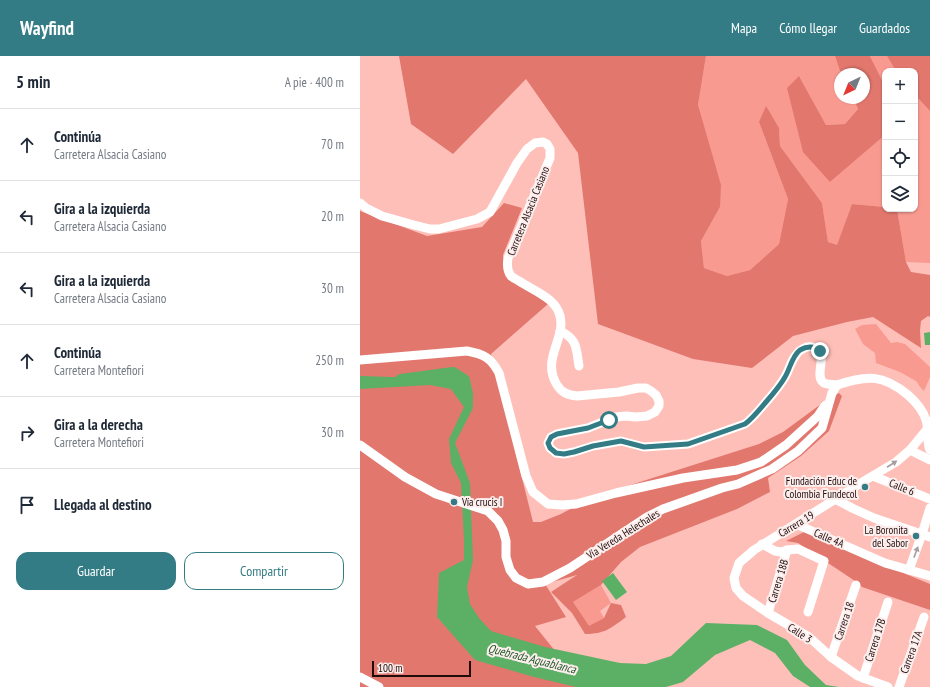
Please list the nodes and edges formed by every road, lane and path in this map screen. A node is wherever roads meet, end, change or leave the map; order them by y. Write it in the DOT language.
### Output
graph roads {
  1 [pos="360,203"];
  2 [pos="560,331"];
  3 [pos="360,360"];
  4 [pos="579,366"];
  5 [pos="836,385"];
  6 [pos="829,404"];
  7 [pos="928,428"];
  8 [pos="360,445"];
  9 [pos="910,450"];
  10 [pos="930,450"];
  11 [pos="930,460"];
  12 [pos="874,476"];
  13 [pos="930,498"];
  14 [pos="835,499"];
  15 [pos="930,508"];
  16 [pos="796,524"];
  17 [pos="926,536"];
  18 [pos="762,544"];
  19 [pos="787,550"];
  20 [pos="739,563"];
  21 [pos="909,570"];
  22 [pos="930,576"];
  23 [pos="856,585"];
  24 [pos="888,602"];
  25 [pos="808,612"];
  26 [pos="768,613"];
  27 [pos="924,617"];
  28 [pos="831,657"];
  29 [pos="360,677"];
  30 [pos="863,678"];
  31 [pos="379,687"];
  32 [pos="888,687"];
  33 [pos="899,687"];
  1 -- 2 [label="street, Carretera Alsacia Casiano"];
  2 -- 4 [label="street"];
  2 -- 5 [label="street, Carretera Alsacia Casiano"];
  3 -- 6 [label="street"];
  5 -- 6 [label="street, Vía Vereda Helechales"];
  5 -- 7 [label="street"];
  6 -- 8 [label="street, Vía Vereda Helechales"];
  7 -- 9 [label="street, Carrera 19"];
  7 -- 10 [label="street"];
  9 -- 11 [label="street"];
  12 -- 9 [label="street, Carrera 19, one-way"];
  12 -- 13 [label="street, Calle 6"];
  12 -- 14 [label="street, Carrera 19"];
  14 -- 16 [label="street, Carrera 19"];
  14 -- 17 [label="street"];
  15 -- 17 [label="street"];
  16 -- 18 [label="street, Carrera 19"];
  16 -- 21 [label="street, Calle 4A"];
  21 -- 17 [label="street, one-way"];
  18 -- 19 [label="street"];
  18 -- 20 [label="street, Carrera 19"];
  19 -- 25 [label="street"];
  19 -- 26 [label="street, Carrera 18B"];
  20 -- 26 [label="street, Calle 3"];
  21 -- 22 [label="street, Calle 4A"];
  23 -- 28 [label="street, Carrera 18"];
  24 -- 30 [label="street, Carrera 17B"];
  26 -- 28 [label="street, Calle 3"];
  27 -- 33 [label="street, Carrera 17A"];
  28 -- 30 [label="street, Calle 3"];
  29 -- 31 [label="street"];
  30 -- 32 [label="street, Calle 3"];
}
